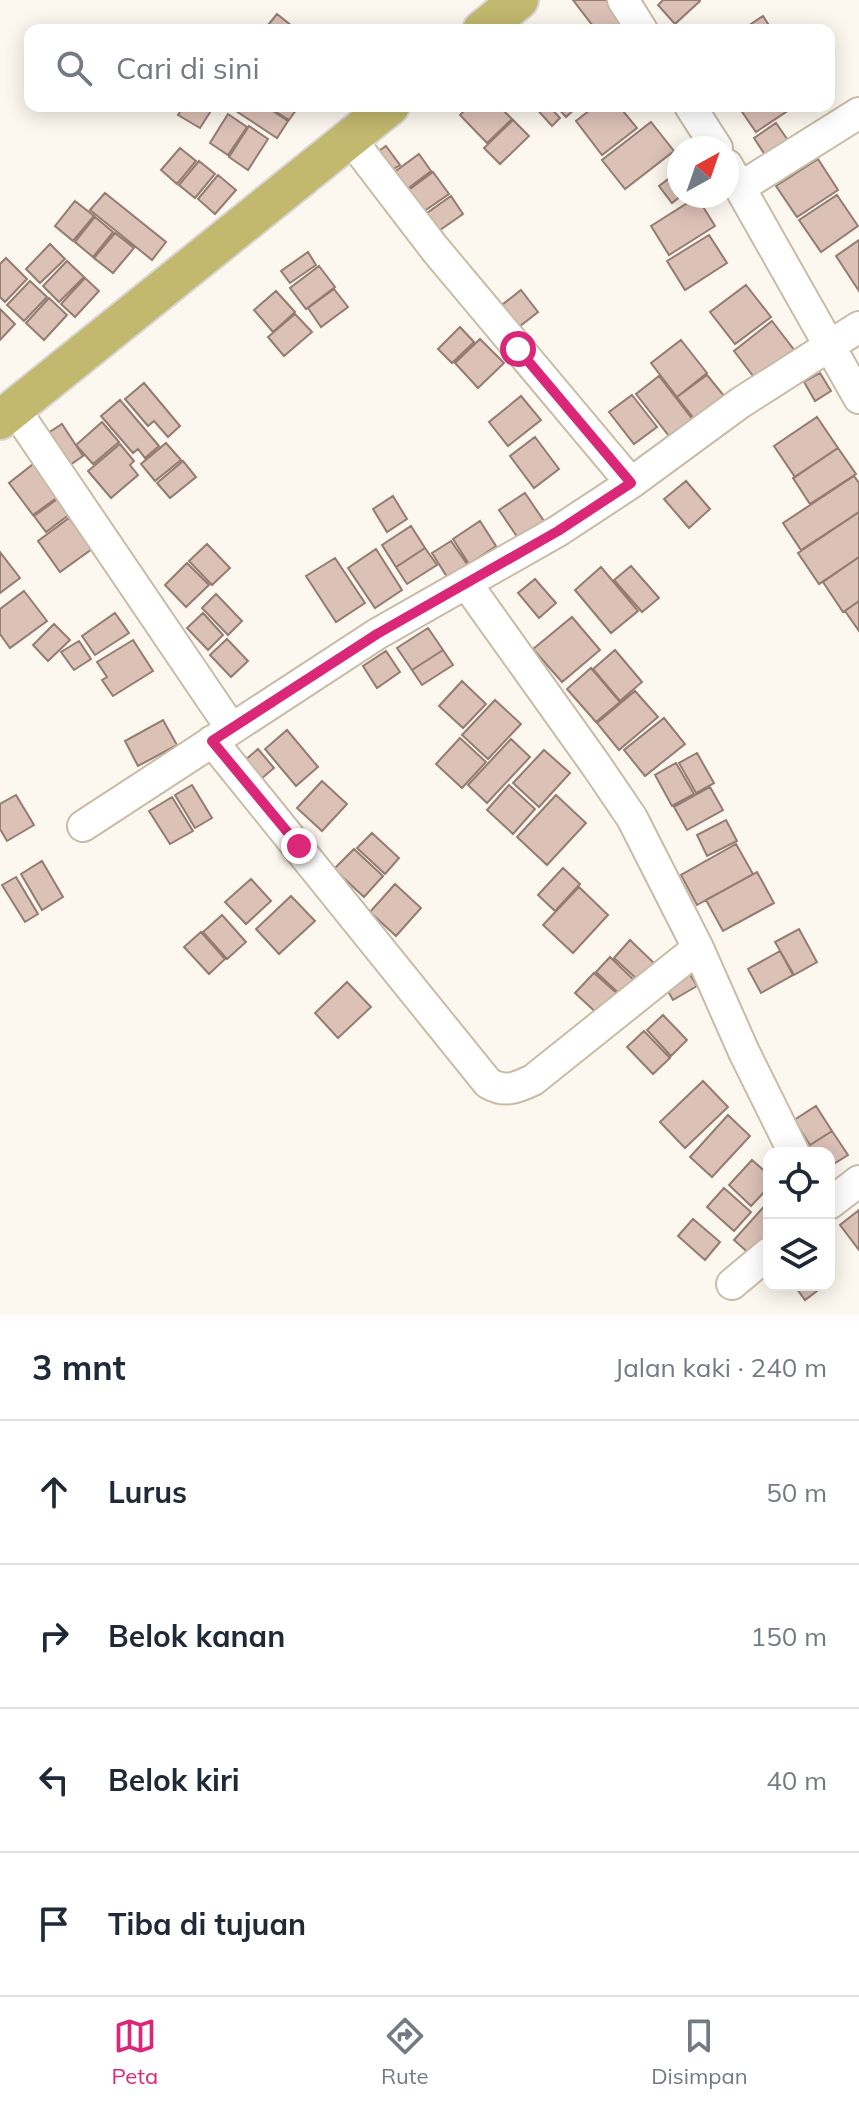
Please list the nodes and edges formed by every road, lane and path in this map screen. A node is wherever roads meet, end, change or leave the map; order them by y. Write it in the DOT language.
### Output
graph roads {
  1 [pos="519,0"];
  2 [pos="623,0"];
  3 [pos="489,24"];
  4 [pos="638,24"];
  5 [pos="382,112"];
  6 [pos="694,112"];
  7 [pos="859,113"];
  8 [pos="709,136"];
  9 [pos="350,138"];
  10 [pos="739,173"];
  11 [pos="739,185"];
  12 [pos="859,327"];
  13 [pos="830,346"];
  14 [pos="859,398"];
  15 [pos="7,414"];
  16 [pos="631,483"];
  17 [pos="466,583"];
  18 [pos="222,734"];
  19 [pos="83,826"];
  20 [pos="698,948"];
  21 [pos="791,1147"];
  22 [pos="859,1181"];
  23 [pos="835,1199"];
  24 [pos="763,1258"];
  25 [pos="732,1284"];
  1 -- 3 [label="main road"];
  2 -- 4 [label="street"];
  5 -- 9 [label="main road"];
  6 -- 8 [label="street"];
  7 -- 10 [label="street"];
  9 -- 15 [label="main road"];
  9 -- 16 [label="street"];
  11 -- 13 [label="street"];
  12 -- 13 [label="street"];
  13 -- 14 [label="street"];
  13 -- 16 [label="street"];
  15 -- 18 [label="street"];
  16 -- 17 [label="street"];
  17 -- 18 [label="street"];
  17 -- 20 [label="street"];
  18 -- 19 [label="street"];
  18 -- 20 [label="street"];
  20 -- 21 [label="street"];
  22 -- 23 [label="street"];
  24 -- 25 [label="street"];
}
